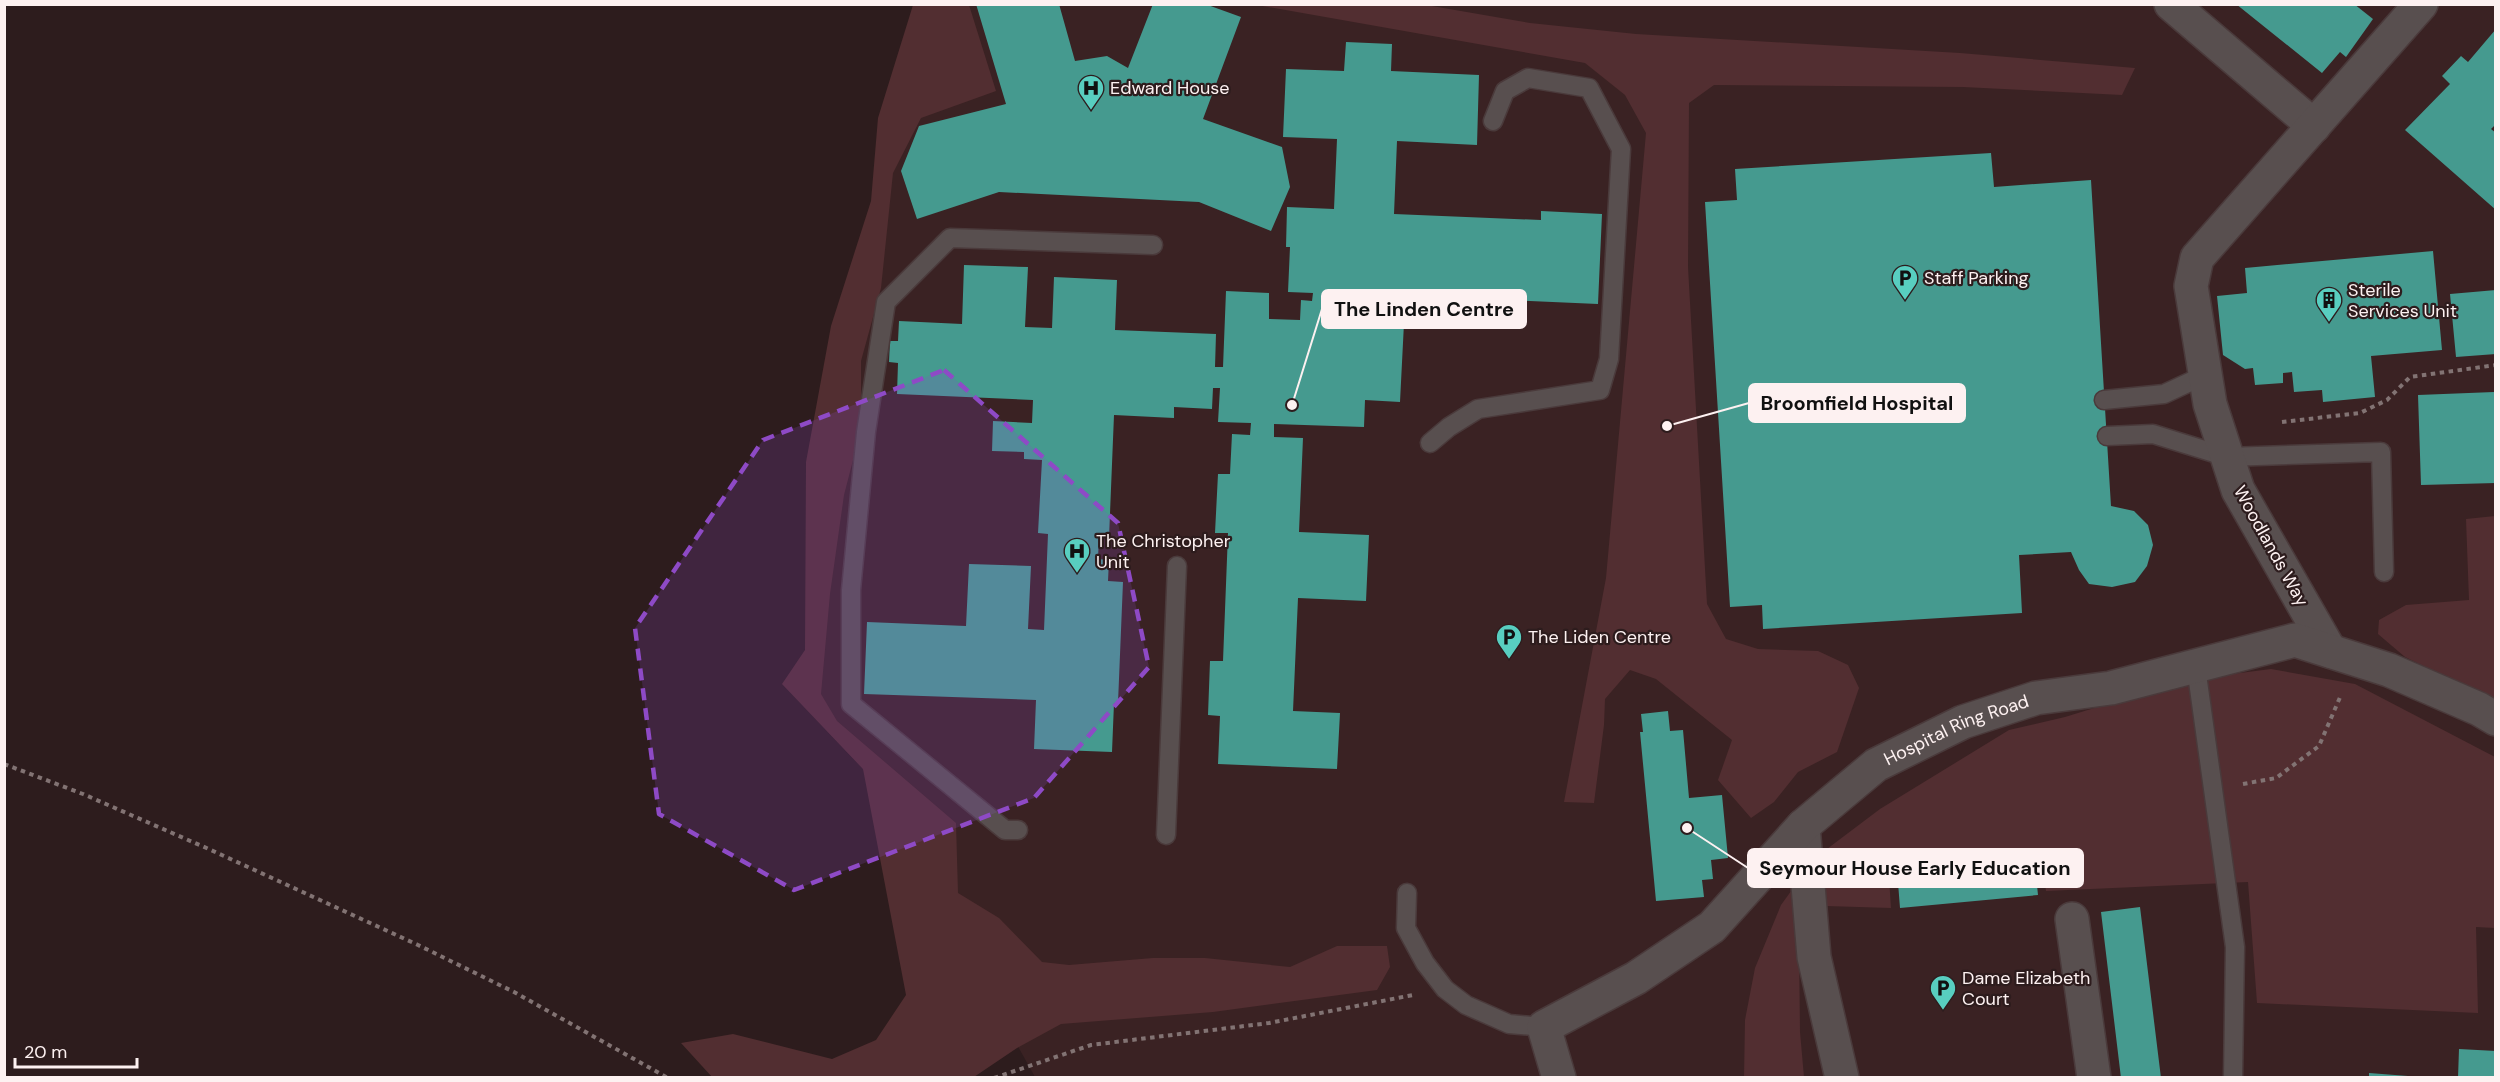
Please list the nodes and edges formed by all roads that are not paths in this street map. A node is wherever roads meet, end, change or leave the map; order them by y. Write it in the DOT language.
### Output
graph roads {
  1 [pos="2171,4"];
  2 [pos="2421,4"];
  3 [pos="1493,121"];
  4 [pos="2314,126"];
  5 [pos="1153,245"];
  6 [pos="2205,375"];
  7 [pos="2104,400"];
  8 [pos="2107,436"];
  9 [pos="1430,444"];
  10 [pos="2228,457"];
  11 [pos="1177,566"];
  12 [pos="2384,572"];
  13 [pos="2339,654"];
  14 [pos="2196,667"];
  15 [pos="2496,719"];
  16 [pos="1803,826"];
  17 [pos="1018,830"];
  18 [pos="1166,835"];
  19 [pos="1407,893"];
  20 [pos="2072,919"];
  21 [pos="1544,1027"];
  22 [pos="1559,1077"];
  23 [pos="1842,1077"];
  24 [pos="2094,1077"];
  25 [pos="2234,1077"];
  1 -- 4 [label="street"];
  2 -- 4 [label="street, Woodlands Way"];
  3 -- 9 [label="lane"];
  4 -- 6 [label="street, Woodlands Way"];
  5 -- 17 [label="lane"];
  6 -- 7 [label="lane"];
  6 -- 10 [label="street, Woodlands Way"];
  8 -- 10 [label="lane"];
  10 -- 12 [label="lane"];
  10 -- 13 [label="street, Woodlands Way"];
  11 -- 18 [label="lane"];
  13 -- 14 [label="street, Hospital Ring Road"];
  13 -- 15 [label="street, Hospital Ring Road"];
  14 -- 16 [label="street, Hospital Ring Road"];
  14 -- 25 [label="lane"];
  16 -- 21 [label="street, Hospital Ring Road"];
  16 -- 23 [label="street"];
  19 -- 21 [label="lane"];
  20 -- 24 [label="street"];
  21 -- 22 [label="street"];
}
